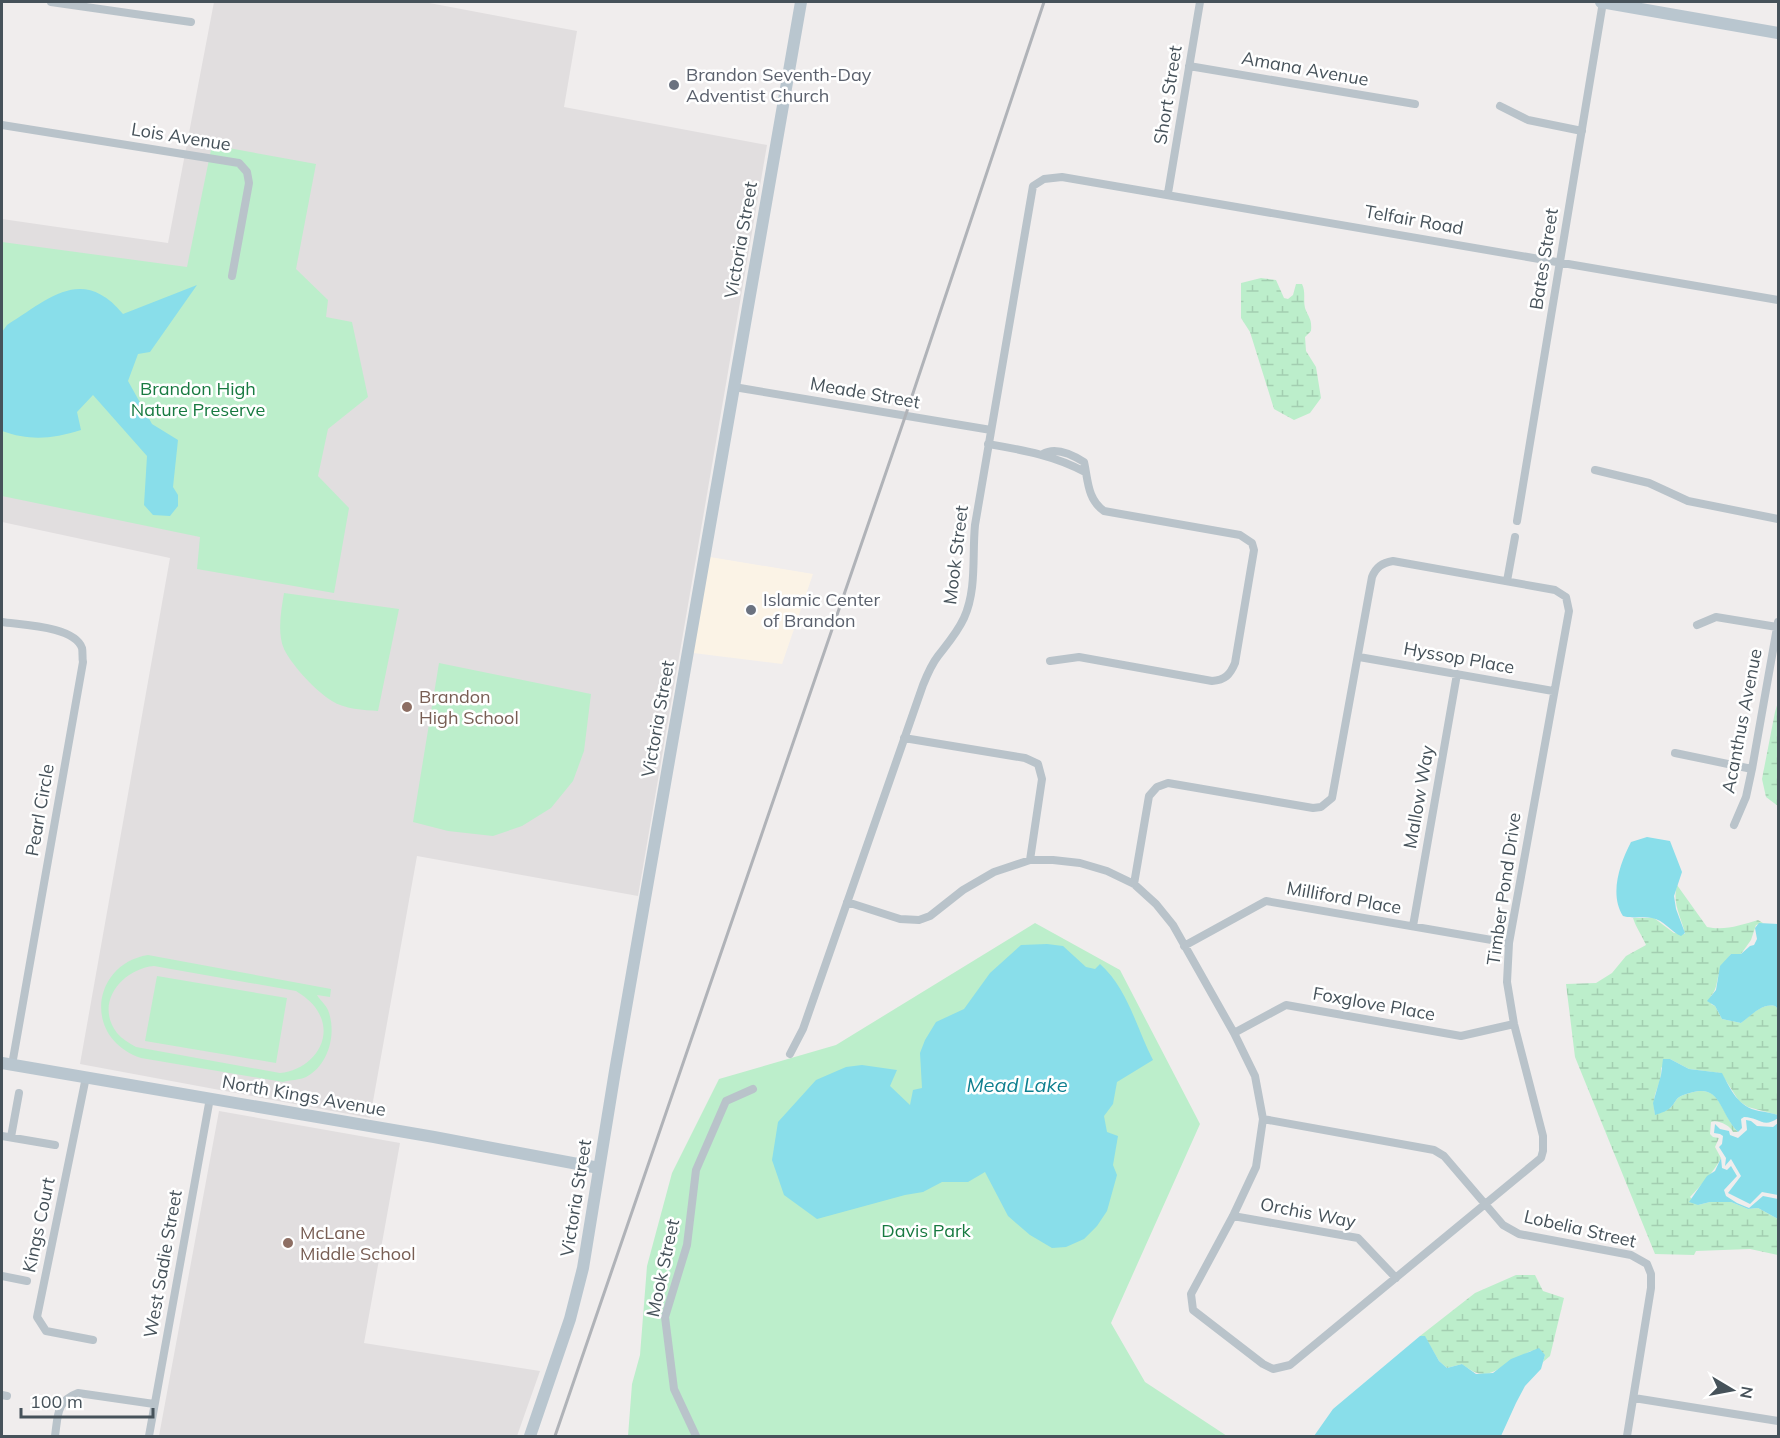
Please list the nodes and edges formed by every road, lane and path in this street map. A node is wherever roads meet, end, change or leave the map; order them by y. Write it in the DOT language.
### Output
graph roads {
  1 [pos="51,2"];
  2 [pos="801,2"];
  3 [pos="1200,2"];
  4 [pos="1602,2"];
  5 [pos="191,22"];
  6 [pos="1779,33"];
  7 [pos="1189,66"];
  8 [pos="1415,104"];
  9 [pos="1500,106"];
  10 [pos="2,125"];
  11 [pos="1582,131"];
  12 [pos="1044,179"];
  13 [pos="1168,194"];
  14 [pos="1561,263"];
  15 [pos="232,276"];
  16 [pos="1779,300"];
  17 [pos="734,387"];
  18 [pos="991,430"];
  19 [pos="988,444"];
  20 [pos="1595,470"];
  21 [pos="1779,519"];
  22 [pos="1517,521"];
  23 [pos="1515,537"];
  24 [pos="1507,581"];
  25 [pos="2,622"];
  26 [pos="1697,625"];
  27 [pos="1778,625"];
  28 [pos="1359,657"];
  29 [pos="1050,661"];
  30 [pos="1457,674"];
  31 [pos="1553,691"];
  32 [pos="904,738"];
  33 [pos="1675,753"];
  34 [pos="1752,769"];
  35 [pos="1734,825"];
  36 [pos="1030,860"];
  37 [pos="1134,884"];
  38 [pos="847,902"];
  39 [pos="1413,926"];
  40 [pos="1509,943"];
  41 [pos="1184,946"];
  42 [pos="1514,1024"];
  43 [pos="1234,1033"];
  44 [pos="790,1054"];
  45 [pos="7,1064"];
  46 [pos="86,1077"];
  47 [pos="753,1089"];
  48 [pos="19,1093"];
  49 [pos="210,1098"];
  50 [pos="1263,1119"];
  51 [pos="6,1136"];
  52 [pos="54,1144"];
  53 [pos="599,1168"];
  54 [pos="1484,1203"];
  55 [pos="1233,1216"];
  56 [pos="2,1276"];
  57 [pos="1396,1278"];
  58 [pos="27,1281"];
  59 [pos="93,1340"];
  60 [pos="1634,1398"];
  61 [pos="154,1404"];
  62 [pos="1779,1421"];
  63 [pos="55,1437"];
  64 [pos="149,1437"];
  65 [pos="530,1437"];
  66 [pos="696,1437"];
  67 [pos="1627,1437"];
  1 -- 5 [label="street"];
  2 -- 17 [label="street, Victoria Street"];
  3 -- 7 [label="street, Short Street"];
  4 -- 6 [label="street"];
  4 -- 11 [label="street, Bates Street"];
  7 -- 8 [label="street, Amana Avenue"];
  7 -- 13 [label="street, Short Street"];
  9 -- 11 [label="street"];
  10 -- 15 [label="street, Lois Avenue"];
  11 -- 14 [label="street, Bates Street"];
  12 -- 13 [label="street, Telfair Road"];
  12 -- 18 [label="street, Mook Street"];
  13 -- 14 [label="street, Telfair Road"];
  14 -- 16 [label="street, Telfair Road"];
  14 -- 22 [label="street, Bates Street"];
  17 -- 18 [label="street, Meade Street"];
  17 -- 53 [label="street, Victoria Street"];
  18 -- 19 [label="street, Mook Street"];
  19 -- 29 [label="street"];
  19 -- 32 [label="street, Mook Street"];
  20 -- 21 [label="street"];
  23 -- 24 [label="street"];
  24 -- 28 [label="street, Timber Pond Drive"];
  24 -- 31 [label="street, Timber Pond Drive"];
  25 -- 45 [label="street, Pearl Circle"];
  26 -- 27 [label="street"];
  27 -- 34 [label="street, Acanthus Avenue"];
  28 -- 30 [label="street, Hyssop Place"];
  28 -- 37 [label="street, Timber Pond Drive"];
  30 -- 31 [label="street, Hyssop Place"];
  30 -- 39 [label="street, Mallow Way"];
  31 -- 40 [label="street, Timber Pond Drive"];
  32 -- 36 [label="street"];
  32 -- 38 [label="street, Mook Street"];
  33 -- 34 [label="street"];
  34 -- 35 [label="street, Acanthus Avenue"];
  36 -- 37 [label="street, Timber Pond Drive"];
  36 -- 38 [label="street, Timber Pond Drive"];
  37 -- 41 [label="street, Timber Pond Drive"];
  38 -- 44 [label="street, Mook Street"];
  39 -- 40 [label="street, Milliford Place"];
  39 -- 41 [label="street, Milliford Place"];
  40 -- 42 [label="street, Timber Pond Drive"];
  41 -- 43 [label="street, Timber Pond Drive"];
  42 -- 43 [label="street, Foxglove Place"];
  42 -- 54 [label="street, Timber Pond Drive"];
  43 -- 50 [label="street, Timber Pond Drive"];
  45 -- 46 [label="street, North Kings Avenue"];
  46 -- 49 [label="street, North Kings Avenue"];
  46 -- 59 [label="street, Kings Court"];
  47 -- 66 [label="street, Mook Street"];
  48 -- 51 [label="street"];
  49 -- 53 [label="street, North Kings Avenue"];
  49 -- 61 [label="street, West Sadie Street"];
  50 -- 54 [label="street, Lobelia Street"];
  50 -- 55 [label="street, Timber Pond Drive"];
  51 -- 52 [label="street"];
  53 -- 65 [label="street, Victoria Street"];
  54 -- 57 [label="street, Timber Pond Drive"];
  54 -- 60 [label="street, Lobelia Street"];
  55 -- 57 [label="street, Orchis Way"];
  55 -- 57 [label="street, Timber Pond Drive"];
  56 -- 58 [label="street"];
  60 -- 62 [label="street"];
  60 -- 67 [label="street, Lobelia Street"];
  61 -- 63 [label="street"];
  61 -- 64 [label="street, West Sadie Street"];
}
